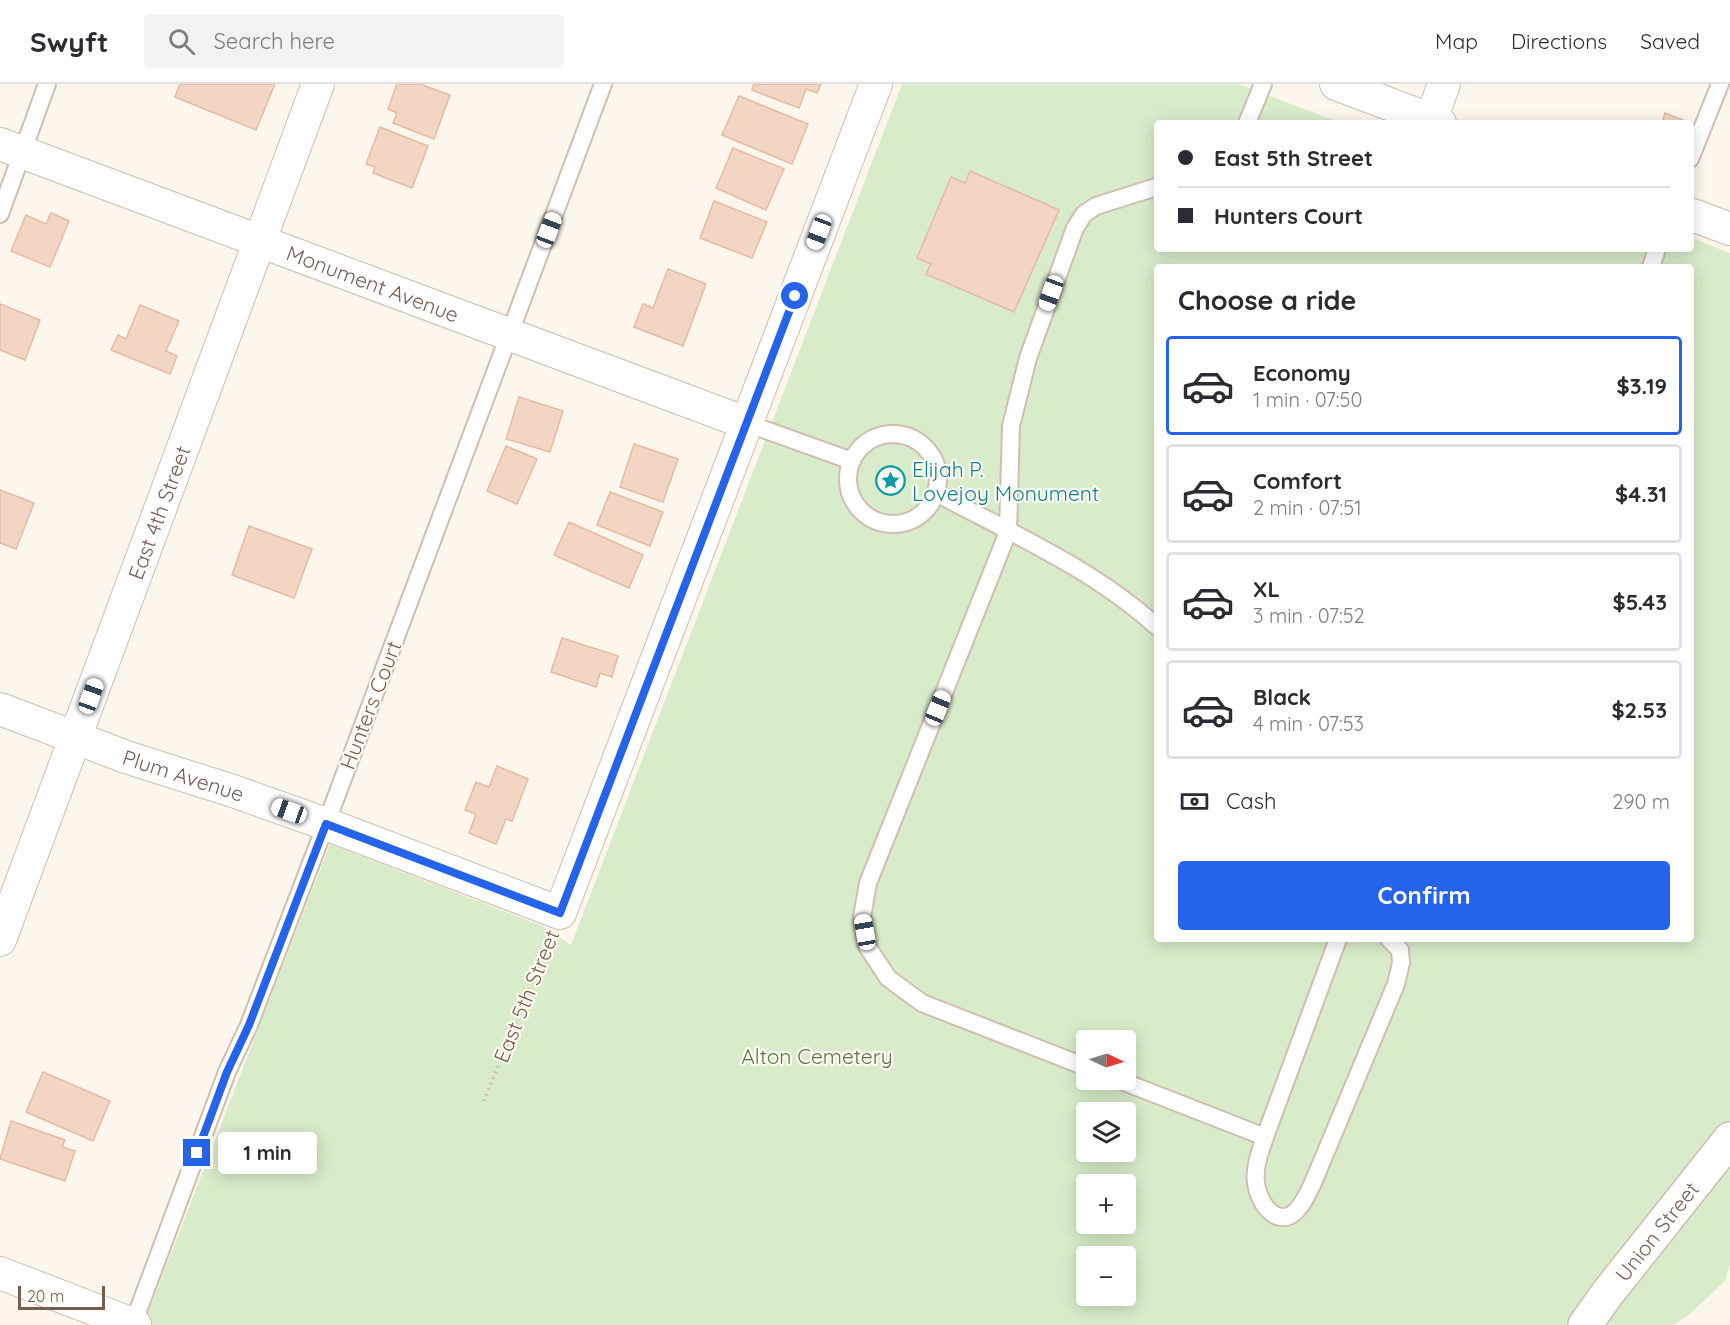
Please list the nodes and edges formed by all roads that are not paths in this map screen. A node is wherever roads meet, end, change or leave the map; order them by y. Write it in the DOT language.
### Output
graph roads {
  1 [pos="47,84"];
  2 [pos="318,84"];
  3 [pos="603,84"];
  4 [pos="876,84"];
  5 [pos="1263,84"];
  6 [pos="1336,84"];
  7 [pos="1444,84"];
  8 [pos="1720,84"];
  9 [pos="1248,120"];
  10 [pos="1432,120"];
  11 [pos="1435,120"];
  12 [pos="11,149"];
  13 [pos="1694,149"];
  14 [pos="1154,188"];
  15 [pos="0,214"];
  16 [pos="1694,216"];
  17 [pos="1730,229"];
  18 [pos="259,242"];
  19 [pos="510,334"];
  20 [pos="746,423"];
  21 [pos="852,461"];
  22 [pos="936,493"];
  23 [pos="1008,532"];
  24 [pos="1154,624"];
  25 [pos="0,709"];
  26 [pos="75,739"];
  27 [pos="326,824"];
  28 [pos="560,913"];
  29 [pos="0,940"];
  30 [pos="1337,942"];
  31 [pos="1392,942"];
  32 [pos="1076,1063"];
  33 [pos="1136,1087"];
  34 [pos="1265,1137"];
  35 [pos="1730,1139"];
  36 [pos="0,1273"];
  37 [pos="134,1325"];
  38 [pos="1586,1325"];
  1 -- 12 [label="lane"];
  2 -- 18 [label="street, East 4th Street"];
  3 -- 19 [label="lane, Hunters Court"];
  4 -- 20 [label="street, East 5th Street"];
  5 -- 9 [label="lane"];
  6 -- 10 [label="street"];
  7 -- 11 [label="street"];
  8 -- 13 [label="lane"];
  12 -- 15 [label="lane"];
  12 -- 18 [label="street, Monument Avenue"];
  14 -- 23 [label="lane"];
  16 -- 17 [label="street"];
  18 -- 19 [label="street, Monument Avenue"];
  18 -- 26 [label="street, East 4th Street"];
  19 -- 20 [label="street, Monument Avenue"];
  19 -- 27 [label="lane, Hunters Court"];
  20 -- 21 [label="lane"];
  20 -- 28 [label="street, East 5th Street"];
  21 -- 22 [label="lane"];
  21 -- 22 [label="lane"];
  22 -- 23 [label="lane"];
  23 -- 24 [label="lane"];
  23 -- 32 [label="lane"];
  25 -- 26 [label="street, Plum Avenue"];
  26 -- 27 [label="street, Plum Avenue"];
  26 -- 29 [label="street, East 4th Street"];
  27 -- 28 [label="street, Plum Avenue"];
  27 -- 37 [label="lane, Hunters Court"];
  30 -- 34 [label="lane"];
  31 -- 34 [label="lane"];
  33 -- 34 [label="lane"];
  35 -- 38 [label="street, Union Street"];
  36 -- 37 [label="street"];
}
